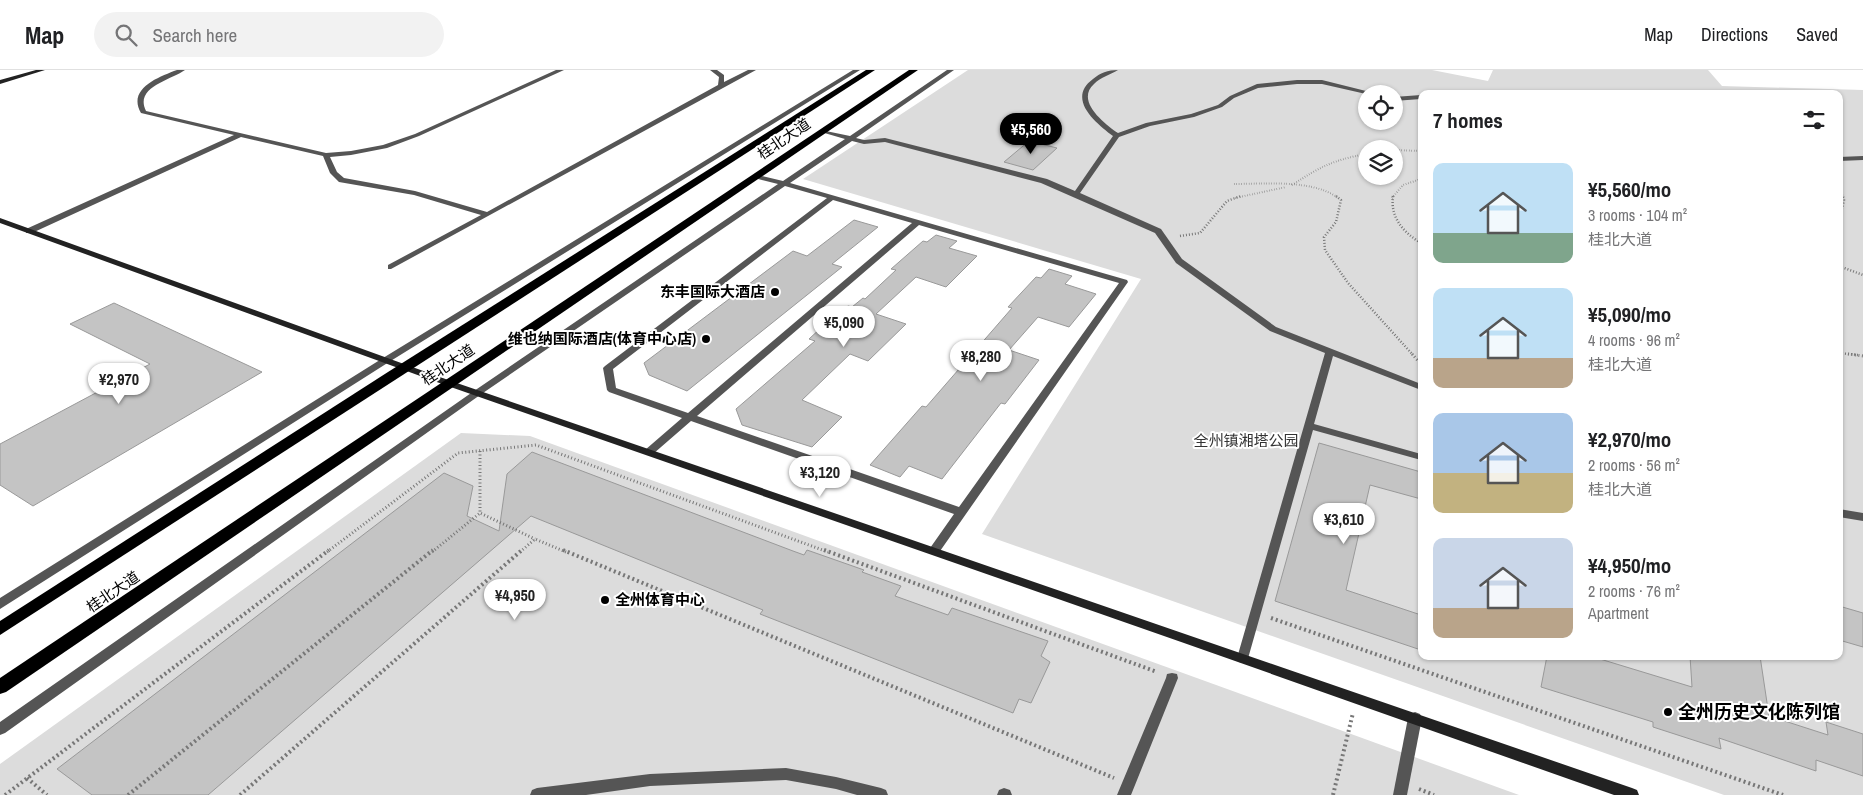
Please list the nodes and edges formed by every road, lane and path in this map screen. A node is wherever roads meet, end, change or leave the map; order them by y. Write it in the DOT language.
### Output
graph roads {
  1 [pos="42,70"];
  2 [pos="182,70"];
  3 [pos="560,70"];
  4 [pos="713,70"];
  5 [pos="753,70"];
  6 [pos="857,70"];
  7 [pos="871,70"];
  8 [pos="914,70"];
  9 [pos="952,70"];
  10 [pos="1114,70"];
  11 [pos="0,82"];
  12 [pos="721,86"];
  13 [pos="1358,90"];
  14 [pos="1418,97"];
  15 [pos="1403,98"];
  16 [pos="823,131"];
  17 [pos="240,135"];
  18 [pos="1117,136"];
  19 [pos="850,138"];
  20 [pos="1403,150"];
  21 [pos="1418,151"];
  22 [pos="326,154"];
  23 [pos="1358,155"];
  24 [pos="1863,158"];
  25 [pos="1843,159"];
  26 [pos="756,176"];
  27 [pos="1418,180"];
  28 [pos="786,184"];
  29 [pos="1234,184"];
  30 [pos="1292,186"];
  31 [pos="1076,194"];
  32 [pos="832,198"];
  33 [pos="486,214"];
  34 [pos="0,220"];
  35 [pos="918,222"];
  36 [pos="29,231"];
  37 [pos="1162,236"];
  38 [pos="1418,241"];
  39 [pos="391,267"];
  40 [pos="1843,268"];
  41 [pos="1863,275"];
  42 [pos="1330,352"];
  43 [pos="1843,354"];
  44 [pos="1863,356"];
  45 [pos="386,360"];
  46 [pos="1418,361"];
  47 [pos="405,367"];
  48 [pos="448,383"];
  49 [pos="1418,386"];
  50 [pos="477,393"];
  51 [pos="690,417"];
  52 [pos="1309,426"];
  53 [pos="480,451"];
  54 [pos="649,452"];
  55 [pos="1418,456"];
  56 [pos="961,512"];
  57 [pos="480,513"];
  58 [pos="1843,514"];
  59 [pos="1863,517"];
  60 [pos="535,539"];
  61 [pos="934,551"];
  62 [pos="0,604"];
  63 [pos="1256,613"];
  64 [pos="0,629"];
  65 [pos="1243,658"];
  66 [pos="1172,678"];
  67 [pos="0,687"];
  68 [pos="1357,698"];
  69 [pos="1415,718"];
  70 [pos="0,729"];
  71 [pos="28,778"];
  72 [pos="1126,789"];
  73 [pos="5,795"];
  74 [pos="47,795"];
  75 [pos="128,795"];
  76 [pos="240,795"];
  77 [pos="537,795"];
  78 [pos="881,795"];
  79 [pos="1333,795"];
  80 [pos="1400,795"];
  81 [pos="1632,795"];
  82 [pos="1783,795"];
  1 -- 11 [label="main road"];
  2 -- 17 [label="lane"];
  3 -- 22 [label="lane"];
  4 -- 12 [label="lane"];
  5 -- 12 [label="lane"];
  6 -- 45 [label="lane"];
  7 -- 47 [label="main road, 桂北大道"];
  8 -- 16 [label="main road, 桂北大道"];
  9 -- 19 [label="lane"];
  10 -- 18 [label="lane"];
  12 -- 33 [label="lane"];
  13 -- 18 [label="lane"];
  14 -- 15 [label="lane"];
  16 -- 19 [label="lane"];
  16 -- 26 [label="main road, 桂北大道"];
  17 -- 22 [label="lane"];
  17 -- 36 [label="lane"];
  18 -- 31 [label="lane"];
  19 -- 28 [label="lane"];
  19 -- 31 [label="lane"];
  20 -- 21 [label="path"];
  22 -- 33 [label="lane"];
  23 -- 30 [label="path"];
  24 -- 25 [label="lane"];
  26 -- 28 [label="lane"];
  26 -- 48 [label="main road, 桂北大道"];
  27 -- 38 [label="path"];
  28 -- 32 [label="lane"];
  28 -- 50 [label="lane"];
  29 -- 30 [label="path"];
  30 -- 37 [label="path"];
  30 -- 46 [label="path"];
  31 -- 37 [label="lane"];
  32 -- 35 [label="lane"];
  32 -- 51 [label="lane"];
  33 -- 39 [label="lane"];
  34 -- 36 [label="main road"];
  35 -- 51 [label="lane"];
  35 -- 56 [label="lane"];
  36 -- 45 [label="main road"];
  37 -- 42 [label="lane"];
  40 -- 41 [label="path"];
  42 -- 49 [label="lane"];
  42 -- 52 [label="lane"];
  43 -- 44 [label="path"];
  45 -- 47 [label="main road"];
  45 -- 62 [label="lane"];
  47 -- 48 [label="main road"];
  47 -- 64 [label="main road, 桂北大道"];
  48 -- 50 [label="main road"];
  48 -- 67 [label="main road, 桂北大道"];
  50 -- 54 [label="main road"];
  50 -- 70 [label="lane"];
  51 -- 54 [label="lane"];
  51 -- 56 [label="lane"];
  52 -- 55 [label="lane"];
  52 -- 63 [label="lane"];
  53 -- 57 [label="path"];
  53 -- 66 [label="path"];
  53 -- 71 [label="path"];
  54 -- 61 [label="main road"];
  56 -- 61 [label="lane"];
  57 -- 60 [label="path"];
  57 -- 75 [label="path"];
  58 -- 59 [label="lane"];
  60 -- 72 [label="path"];
  60 -- 76 [label="path"];
  61 -- 65 [label="main road"];
  63 -- 65 [label="lane"];
  63 -- 82 [label="path"];
  65 -- 68 [label="main road"];
  66 -- 72 [label="lane"];
  68 -- 69 [label="main road"];
  68 -- 79 [label="path"];
  69 -- 80 [label="lane"];
  69 -- 81 [label="main road"];
  71 -- 73 [label="path"];
  71 -- 74 [label="path"];
  77 -- 78 [label="lane"];
}
